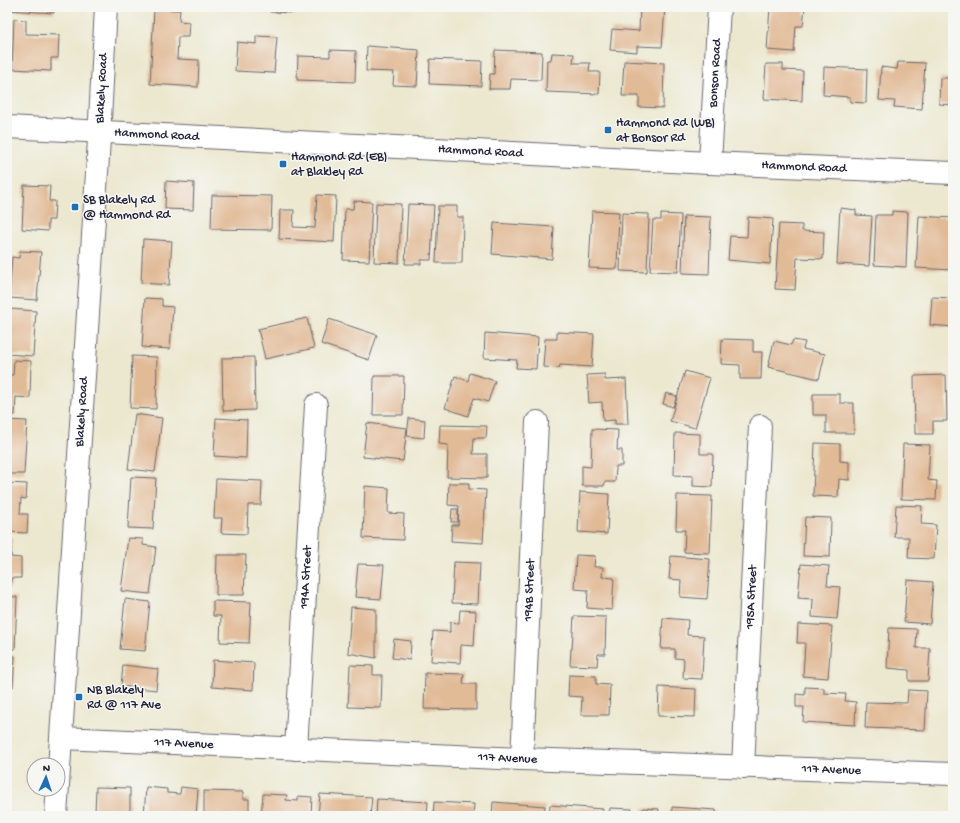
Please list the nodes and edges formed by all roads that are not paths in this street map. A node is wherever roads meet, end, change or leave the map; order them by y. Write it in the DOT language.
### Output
graph roads {
  1 [pos="106,7"];
  2 [pos="719,7"];
  3 [pos="7,127"];
  4 [pos="99,131"];
  5 [pos="710,163"];
  6 [pos="953,173"];
  7 [pos="316,405"];
  8 [pos="537,422"];
  9 [pos="760,426"];
  10 [pos="62,738"];
  11 [pos="296,749"];
  12 [pos="522,759"];
  13 [pos="743,767"];
  14 [pos="953,774"];
  15 [pos="56,816"];
  1 -- 4 [label="street, Blakely Road"];
  2 -- 5 [label="street, Bonson Road"];
  3 -- 4 [label="street, Hammond Road"];
  4 -- 5 [label="street, Hammond Road"];
  4 -- 10 [label="street, Blakely Road"];
  5 -- 6 [label="street, Hammond Road"];
  7 -- 11 [label="street, 194A Street"];
  8 -- 12 [label="street, 194B Street"];
  9 -- 13 [label="street, 195A Street"];
  10 -- 11 [label="street, 117 Avenue"];
  10 -- 15 [label="street, Blakely Road"];
  11 -- 12 [label="street, 117 Avenue"];
  12 -- 13 [label="street, 117 Avenue"];
  13 -- 14 [label="street, 117 Avenue"];
}
